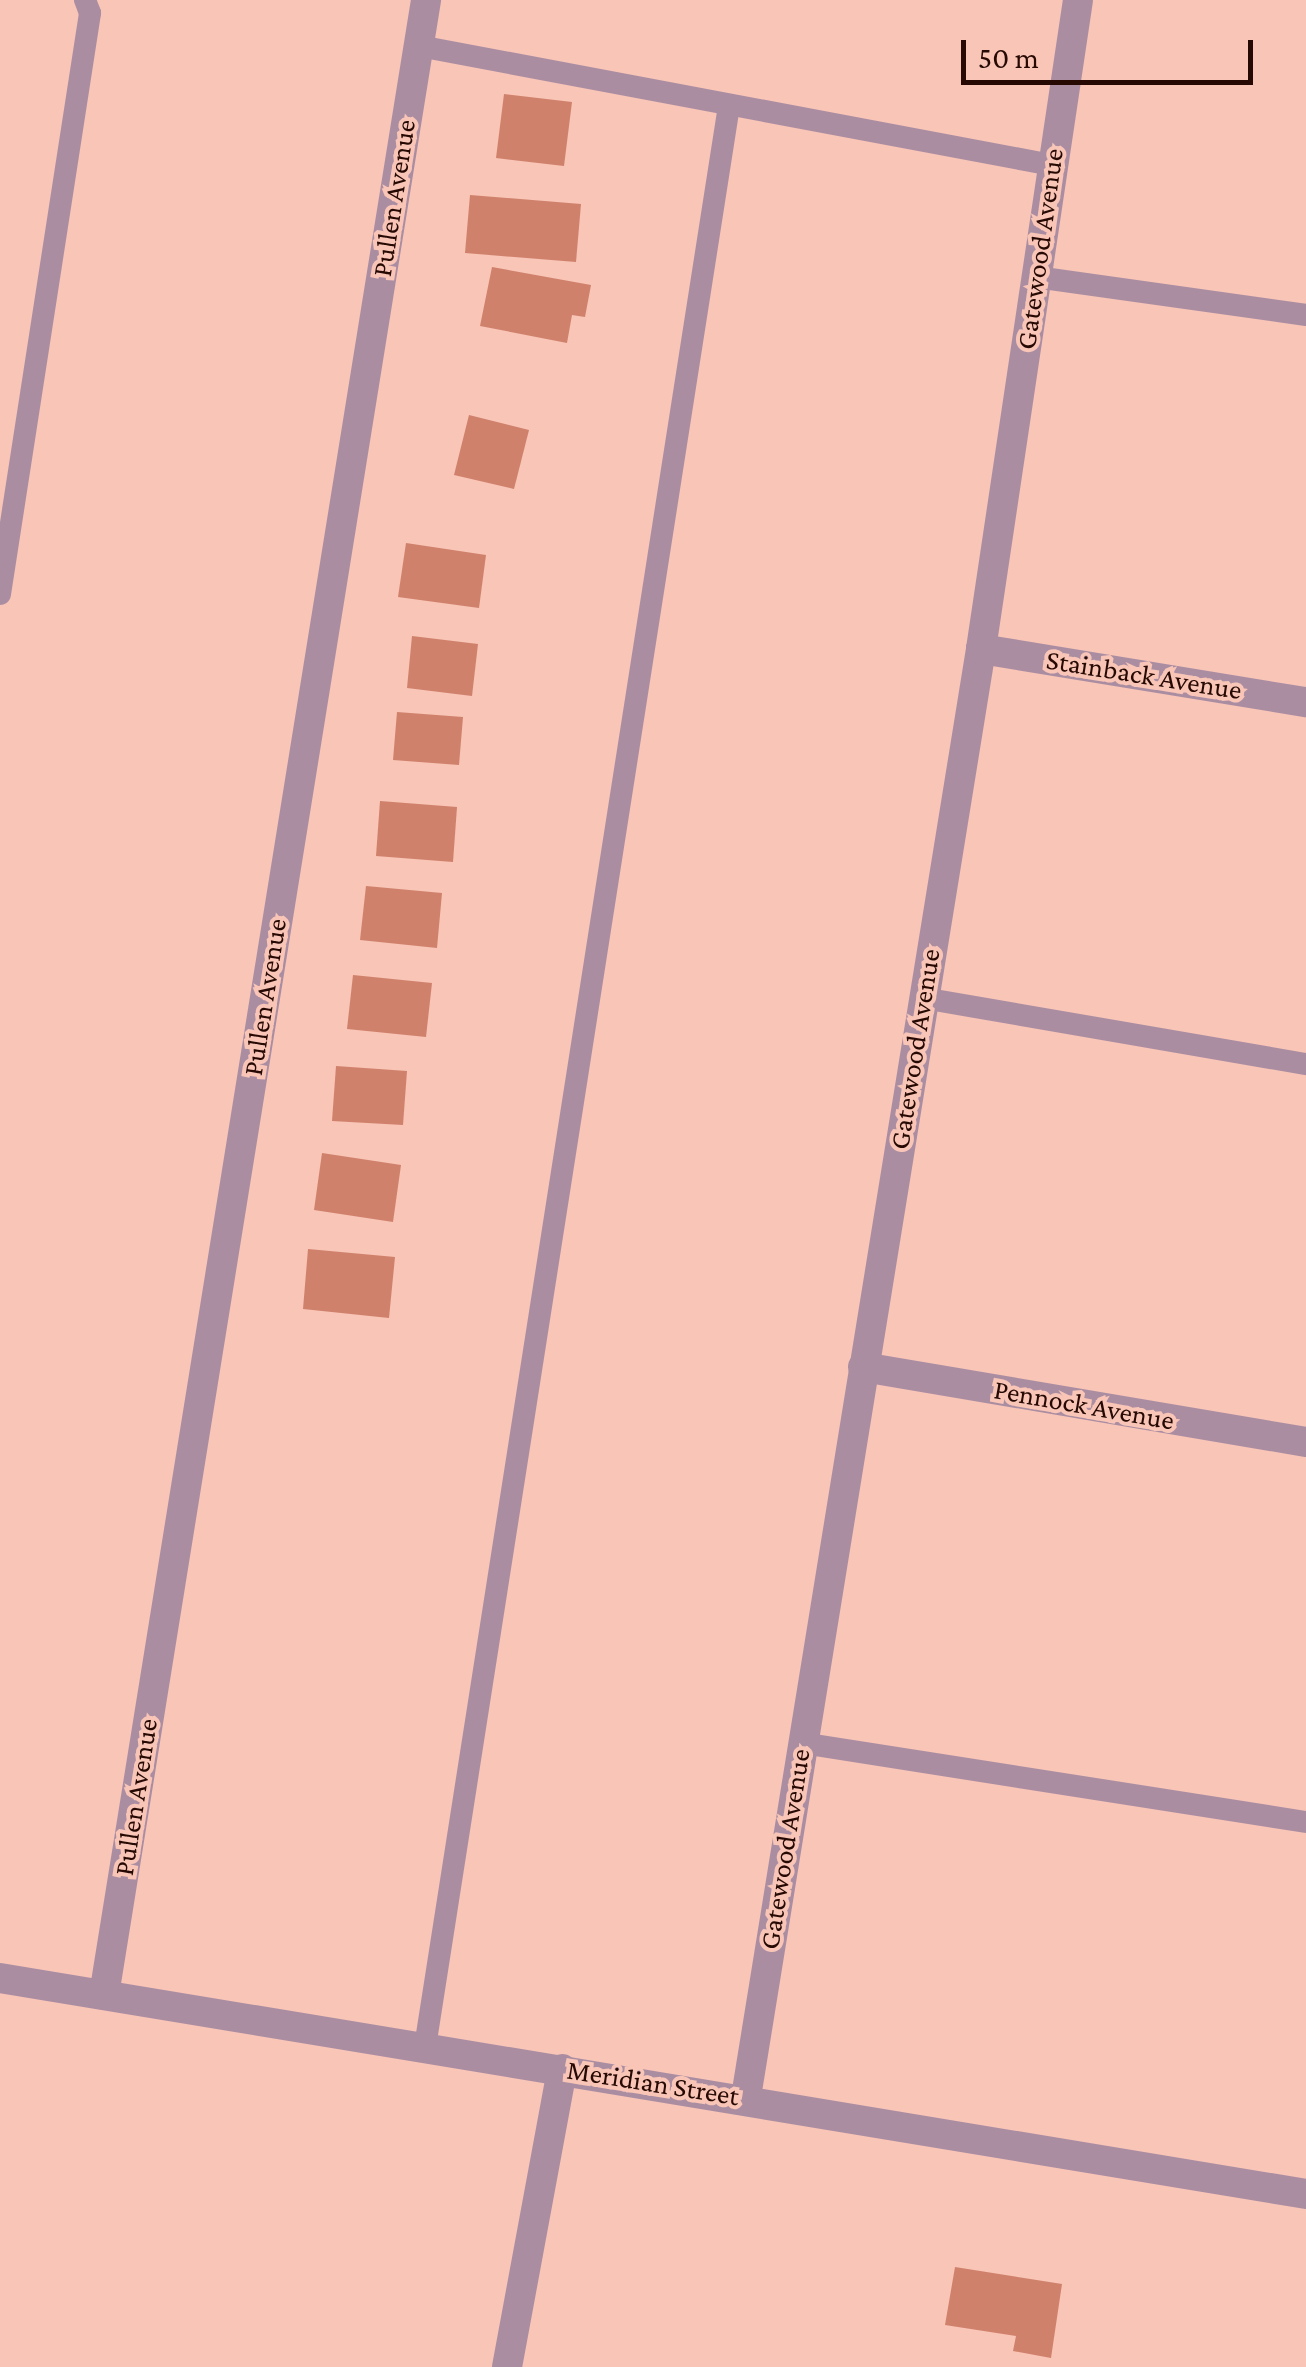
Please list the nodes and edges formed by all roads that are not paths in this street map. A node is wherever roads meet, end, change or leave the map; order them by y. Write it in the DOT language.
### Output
graph roads {
  1 [pos="86,0"];
  2 [pos="426,0"];
  3 [pos="1078,0"];
  4 [pos="419,46"];
  5 [pos="729,106"];
  6 [pos="1052,165"];
  7 [pos="1036,277"];
  8 [pos="1306,315"];
  9 [pos="0,594"];
  10 [pos="982,650"];
  11 [pos="1306,702"];
  12 [pos="923,998"];
  13 [pos="1306,1064"];
  14 [pos="862,1367"];
  15 [pos="1306,1442"];
  16 [pos="802,1743"];
  17 [pos="1306,1822"];
  18 [pos="0,1978"];
  19 [pos="104,1995"];
  20 [pos="426,2047"];
  21 [pos="562,2069"];
  22 [pos="746,2097"];
  23 [pos="1306,2194"];
  24 [pos="507,2367"];
  1 -- 9 [label="lane"];
  2 -- 4 [label="street, Pullen Avenue"];
  3 -- 6 [label="street, Gatewood Avenue"];
  4 -- 5 [label="lane"];
  4 -- 19 [label="street, Pullen Avenue"];
  5 -- 6 [label="lane"];
  5 -- 20 [label="lane"];
  6 -- 7 [label="street, Gatewood Avenue"];
  7 -- 8 [label="lane"];
  7 -- 10 [label="street, Gatewood Avenue"];
  10 -- 11 [label="street, Stainback Avenue"];
  10 -- 12 [label="street, Gatewood Avenue"];
  12 -- 13 [label="lane"];
  12 -- 14 [label="street, Gatewood Avenue"];
  14 -- 15 [label="street, Pennock Avenue"];
  14 -- 16 [label="street, Gatewood Avenue"];
  16 -- 17 [label="lane"];
  16 -- 22 [label="street, Gatewood Avenue"];
  18 -- 19 [label="street, Meridian Street"];
  19 -- 20 [label="street, Meridian Street"];
  20 -- 21 [label="street, Meridian Street"];
  21 -- 22 [label="street, Meridian Street"];
  21 -- 24 [label="street"];
  22 -- 23 [label="street, Meridian Street"];
}
